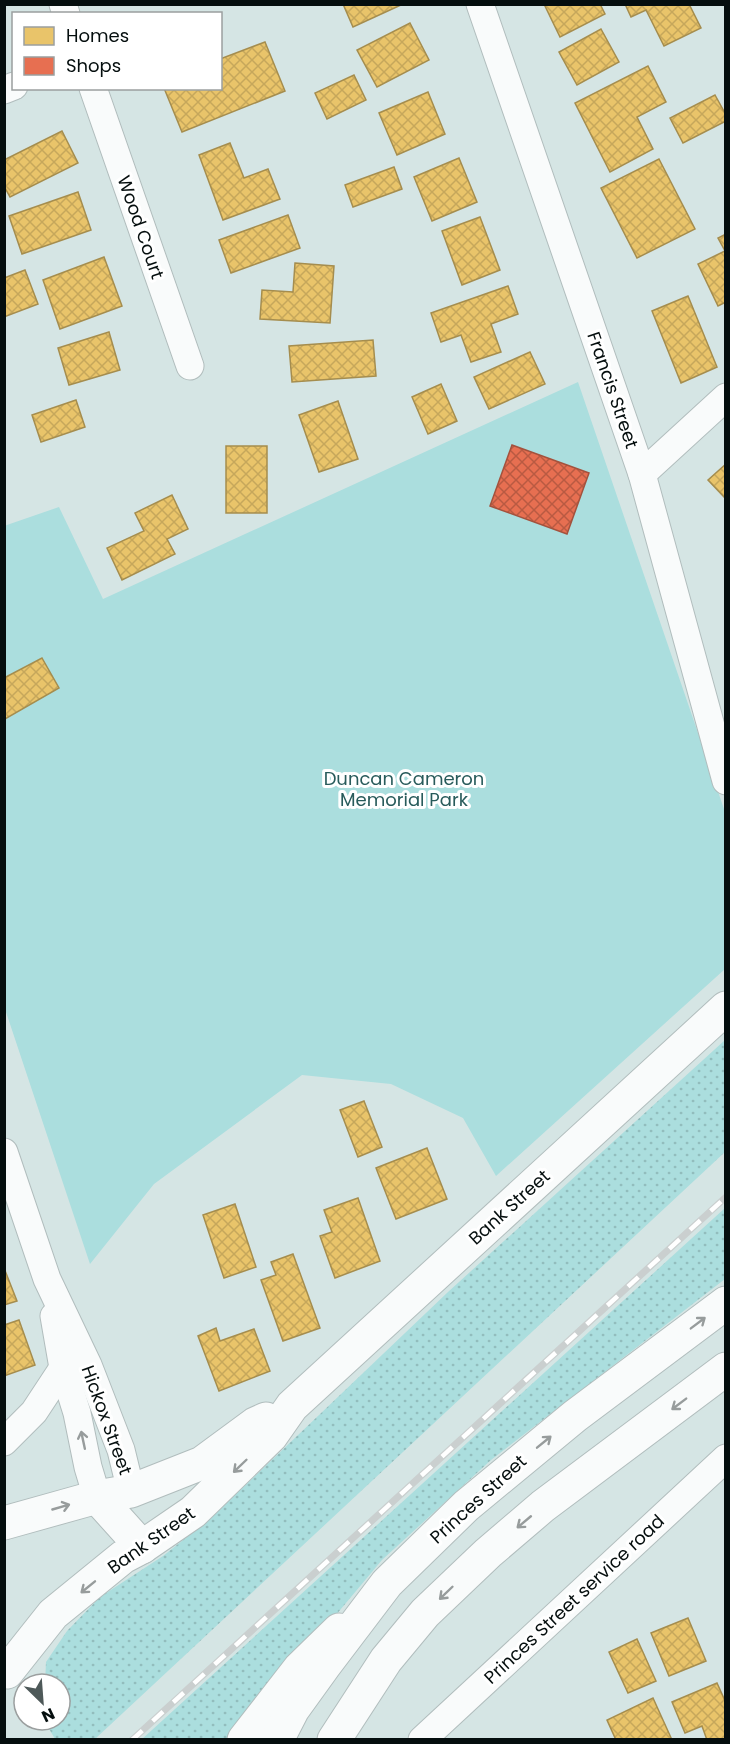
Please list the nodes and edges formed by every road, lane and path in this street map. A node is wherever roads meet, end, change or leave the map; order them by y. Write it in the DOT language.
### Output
graph roads {
  1 [pos="480,4"];
  2 [pos="94,90"];
  3 [pos="190,366"];
  4 [pos="726,397"];
  5 [pos="642,474"];
  6 [pos="726,781"];
  7 [pos="726,1008"];
  8 [pos="4,1152"];
  9 [pos="726,1303"];
  10 [pos="76,1367"];
  11 [pos="726,1369"];
  12 [pos="292,1406"];
  13 [pos="4,1442"];
  14 [pos="726,1458"];
  15 [pos="131,1491"];
  16 [pos="97,1497"];
  17 [pos="4,1523"];
  18 [pos="142,1547"];
  19 [pos="387,1583"];
  20 [pos="5,1667"];
  21 [pos="244,1740"];
  22 [pos="277,1740"];
  23 [pos="334,1740"];
  24 [pos="422,1740"];
  1 -- 5 [label="street, Francis Street"];
  2 -- 3 [label="street, Wood Court"];
  4 -- 5 [label="street"];
  5 -- 6 [label="street, Francis Street"];
  7 -- 12 [label="main road, Bank Street"];
  8 -- 10 [label="street, Hickox Street"];
  19 -- 9 [label="main road, Princes Street, one-way"];
  10 -- 13 [label="street, Hickox Street"];
  10 -- 15 [label="street, Hickox Street"];
  16 -- 10 [label="street, Hickox Street, one-way"];
  11 -- 23 [label="main road, one-way"];
  12 -- 15 [label="main road, Bank Street"];
  12 -- 18 [label="main road, Bank Street, one-way"];
  14 -- 24 [label="street, Princes Street service road"];
  15 -- 16 [label="main road, Bank Street"];
  15 -- 18 [label="main road, Hickox Street"];
  17 -- 16 [label="main road, Bank Street, one-way"];
  16 -- 18 [label="main road, Hickox Street"];
  18 -- 20 [label="main road, Bank Street, one-way"];
  19 -- 21 [label="main road"];
  19 -- 22 [label="main road, Princes Street"];
}
